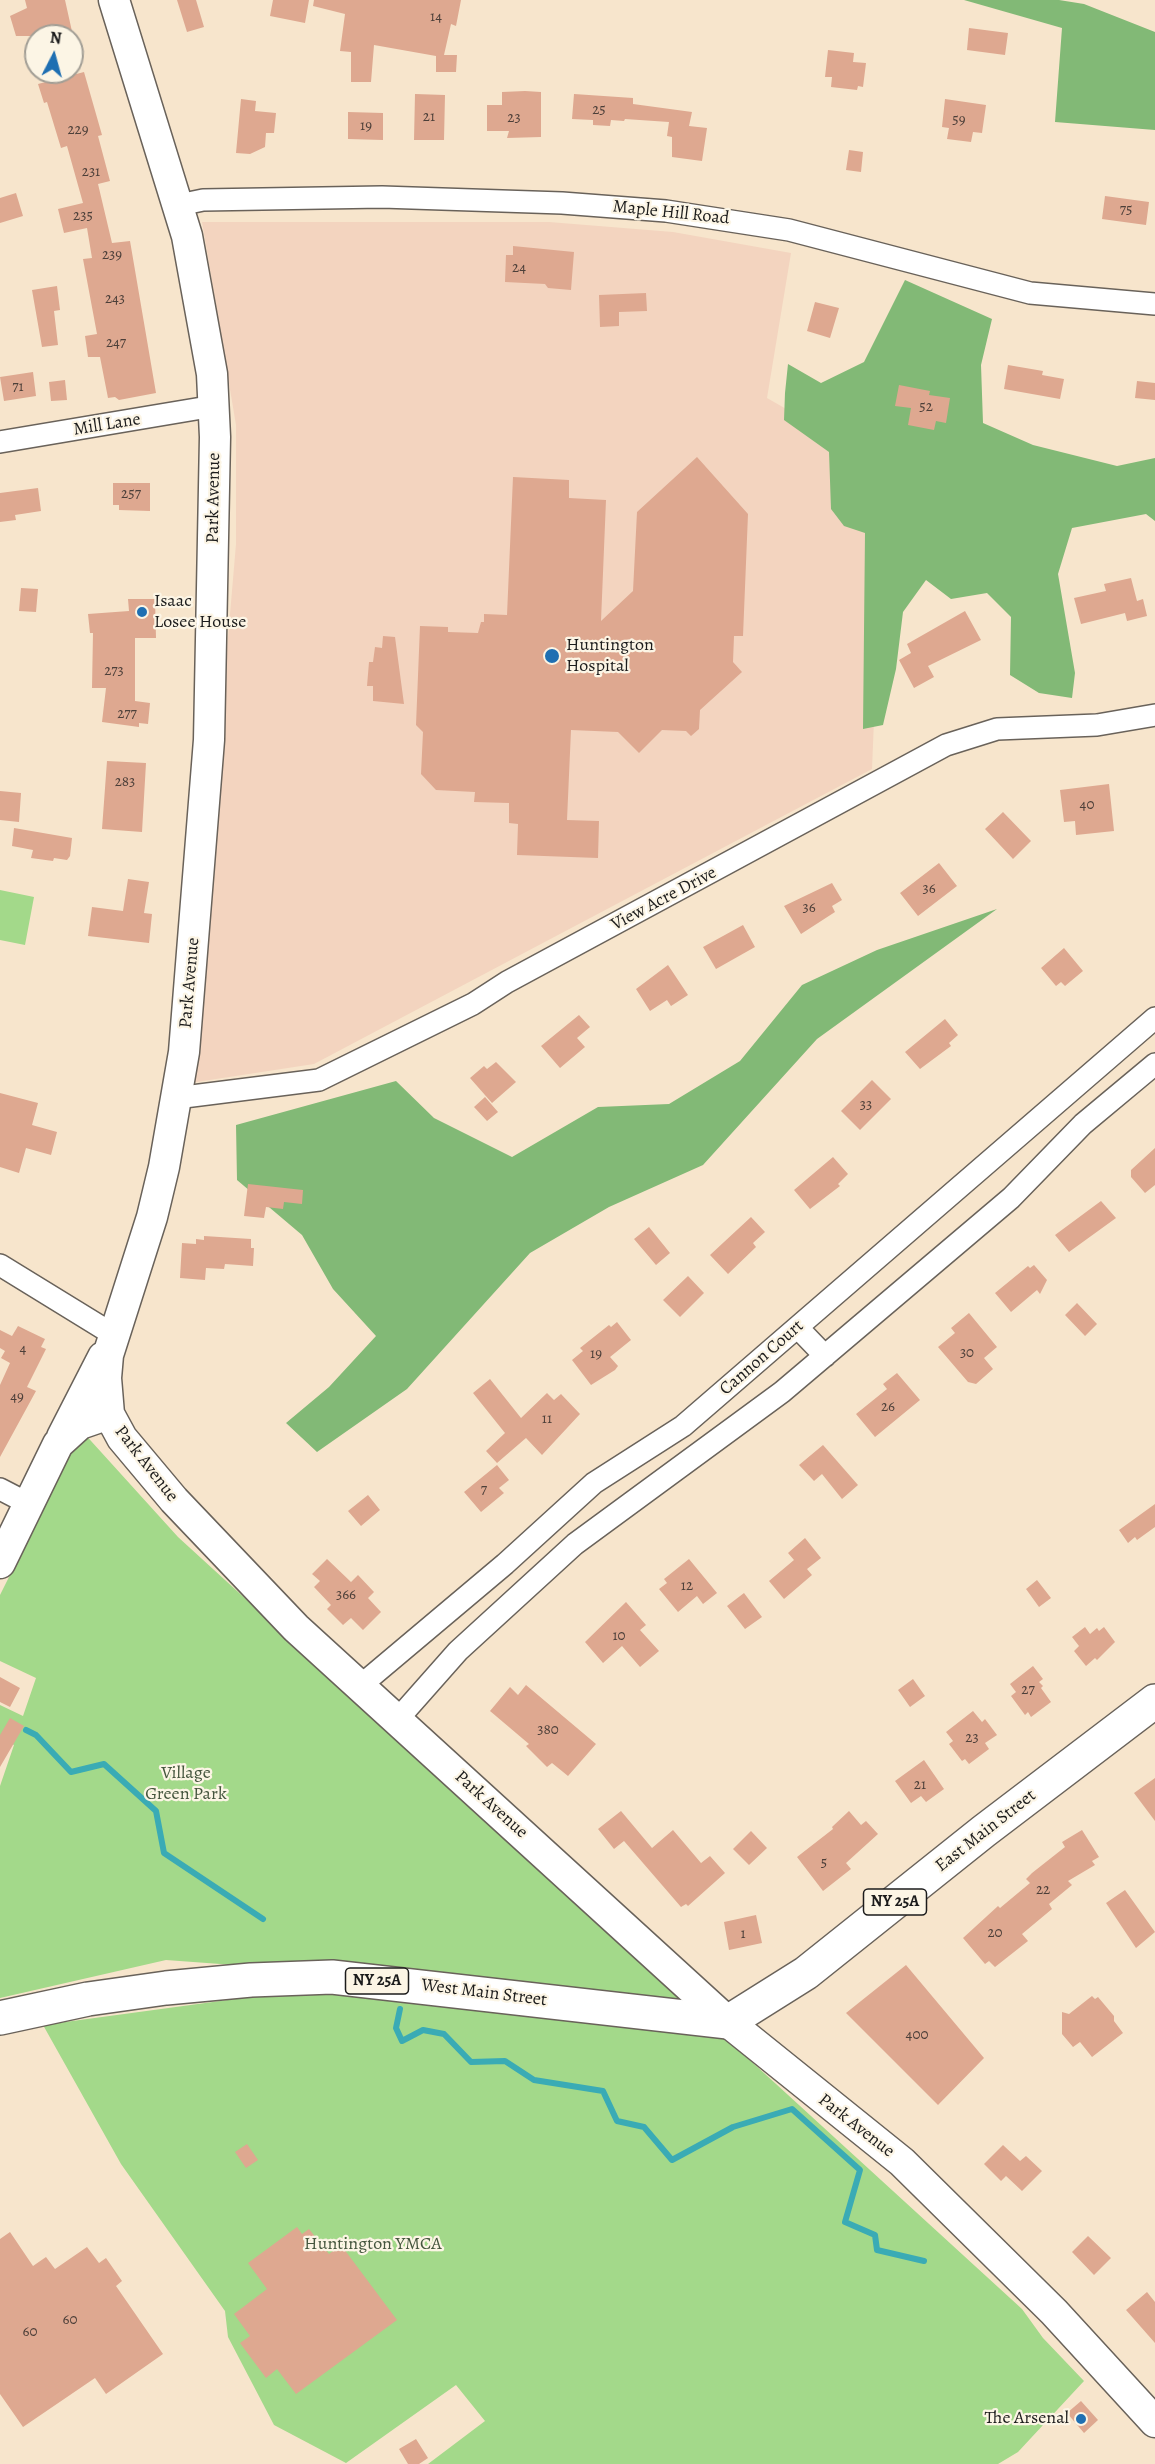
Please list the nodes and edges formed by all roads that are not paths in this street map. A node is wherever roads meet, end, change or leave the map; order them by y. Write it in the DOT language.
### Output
graph roads {
  1 [pos="114,0"];
  2 [pos="179,205"];
  3 [pos="1155,304"];
  4 [pos="214,406"];
  5 [pos="0,442"];
  6 [pos="1155,715"];
  7 [pos="1155,1018"];
  8 [pos="1155,1064"];
  9 [pos="176,1098"];
  10 [pos="1043,1114"];
  11 [pos="1069,1139"];
  12 [pos="0,1265"];
  13 [pos="798,1328"];
  14 [pos="114,1335"];
  15 [pos="825,1356"];
  16 [pos="109,1414"];
  17 [pos="58,1444"];
  18 [pos="644,1451"];
  19 [pos="666,1477"];
  20 [pos="0,1489"];
  21 [pos="29,1504"];
  22 [pos="0,1563"];
  23 [pos="505,1564"];
  24 [pos="529,1586"];
  25 [pos="360,1686"];
  26 [pos="1155,1701"];
  27 [pos="397,1720"];
  28 [pos="13,2015"];
  29 [pos="728,2022"];
  30 [pos="1151,2409"];
  1 -- 2 [label="main road, Park Avenue"];
  2 -- 3 [label="street, Maple Hill Road"];
  2 -- 4 [label="main road, Park Avenue"];
  4 -- 5 [label="street, Mill Lane"];
  4 -- 9 [label="main road, Park Avenue"];
  6 -- 9 [label="street, View Acre Drive"];
  7 -- 10 [label="street, Cannon Court"];
  8 -- 11 [label="street, Cannon Court"];
  9 -- 14 [label="main road, Park Avenue"];
  10 -- 11 [label="street"];
  10 -- 13 [label="street, Cannon Court"];
  11 -- 15 [label="street, Cannon Court"];
  12 -- 14 [label="street"];
  13 -- 15 [label="street"];
  13 -- 18 [label="street, Cannon Court"];
  14 -- 16 [label="main road, Park Avenue"];
  14 -- 17 [label="main road"];
  15 -- 19 [label="street, Cannon Court"];
  16 -- 17 [label="main road"];
  16 -- 25 [label="main road, Park Avenue"];
  17 -- 21 [label="main road"];
  18 -- 19 [label="street"];
  18 -- 23 [label="street, Cannon Court"];
  19 -- 24 [label="street, Cannon Court"];
  20 -- 21 [label="street"];
  21 -- 22 [label="main road"];
  23 -- 24 [label="street"];
  23 -- 25 [label="street, Cannon Court"];
  24 -- 27 [label="street, Cannon Court"];
  25 -- 27 [label="main road, Park Avenue"];
  26 -- 29 [label="main road, East Main Street / NY 25A"];
  27 -- 29 [label="main road, Park Avenue"];
  28 -- 29 [label="main road, West Main Street / NY 25A"];
  29 -- 30 [label="main road, Park Avenue"];
}
